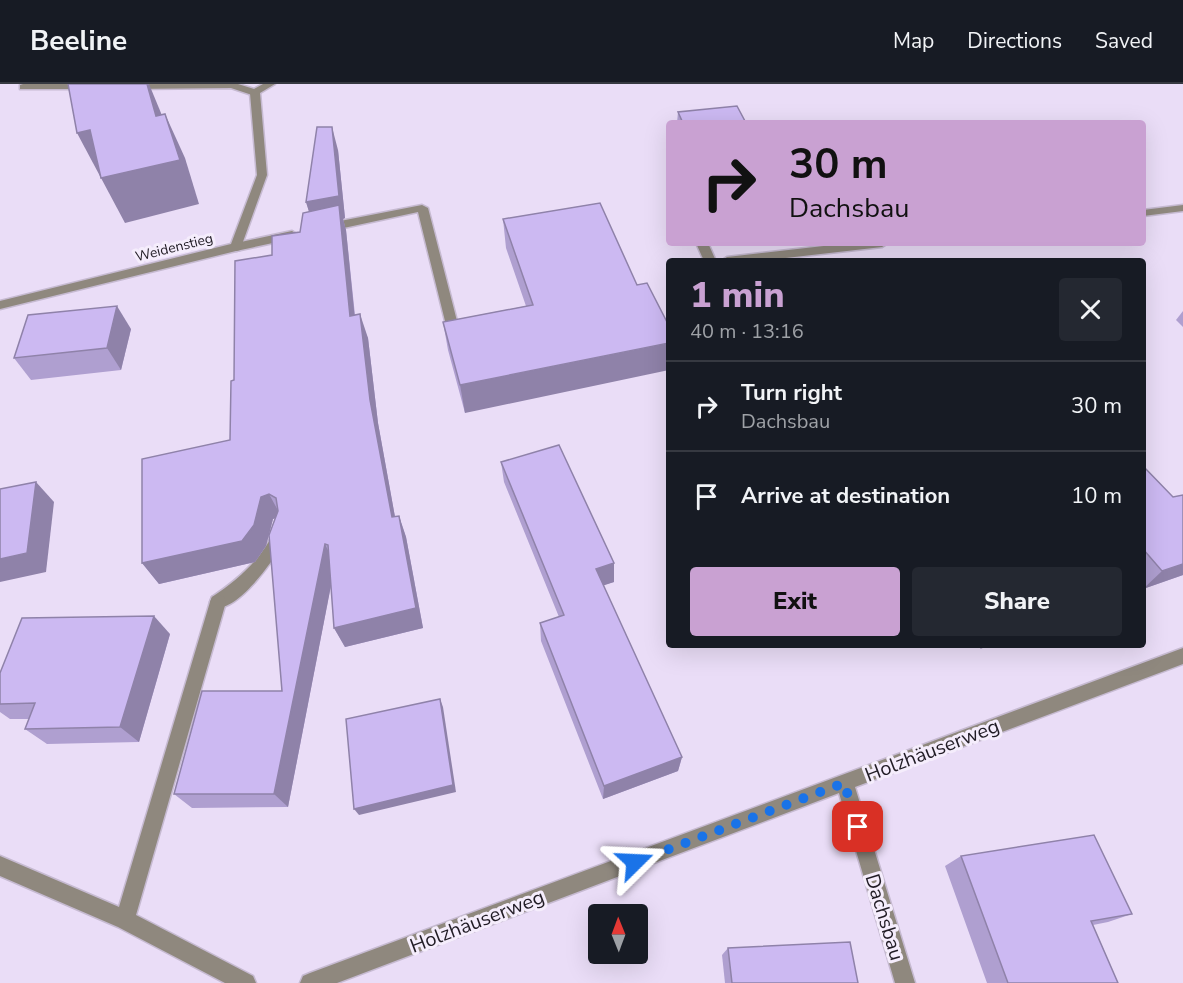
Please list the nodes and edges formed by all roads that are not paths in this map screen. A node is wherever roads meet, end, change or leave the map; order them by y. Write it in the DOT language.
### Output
graph roads {
  1 [pos="270,84"];
  2 [pos="93,86"];
  3 [pos="116,86"];
  4 [pos="24,87"];
  5 [pos="255,93"];
  6 [pos="1183,208"];
  7 [pos="1146,213"];
  8 [pos="856,246"];
  9 [pos="236,247"];
  10 [pos="753,258"];
  11 [pos="0,305"];
  12 [pos="451,321"];
  13 [pos="280,524"];
  14 [pos="1183,656"];
  15 [pos="844,783"];
  16 [pos="0,866"];
  17 [pos="125,920"];
  18 [pos="246,983"];
  19 [pos="310,983"];
  20 [pos="905,983"];
  1 -- 5 [label="street"];
  2 -- 4 [label="street"];
  3 -- 5 [label="street"];
  5 -- 9 [label="street, Weidenstieg"];
  6 -- 7 [label="street"];
  8 -- 10 [label="street"];
  9 -- 11 [label="street, Weidenstieg"];
  9 -- 12 [label="street"];
  13 -- 17 [label="street"];
  14 -- 15 [label="street, Holzhäuserweg"];
  15 -- 19 [label="street, Holzhäuserweg"];
  15 -- 20 [label="street, Dachsbau"];
  16 -- 17 [label="street"];
  17 -- 18 [label="street"];
}
